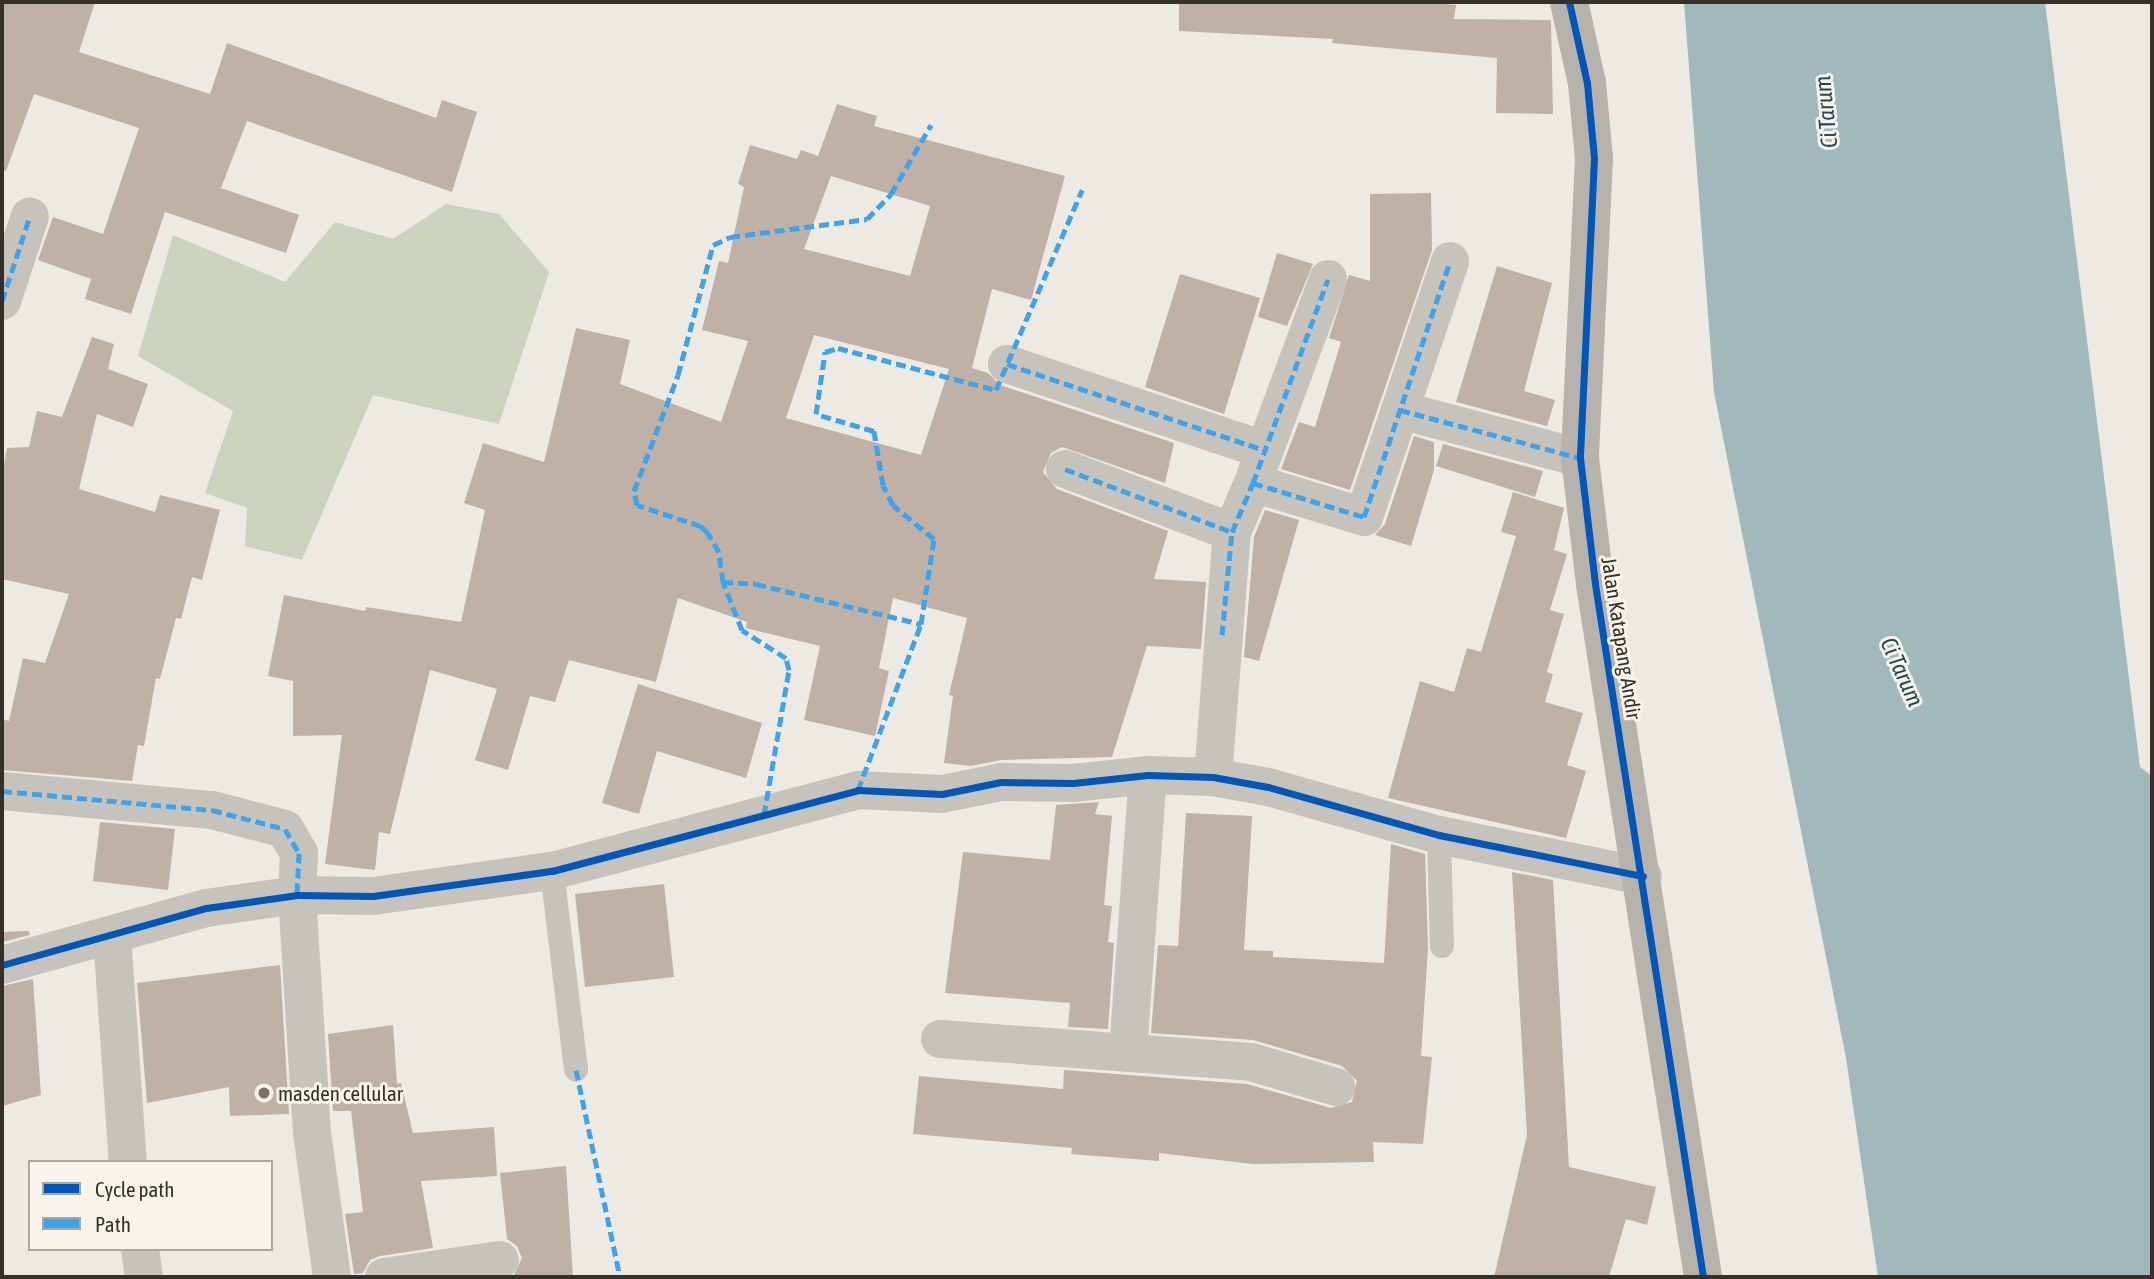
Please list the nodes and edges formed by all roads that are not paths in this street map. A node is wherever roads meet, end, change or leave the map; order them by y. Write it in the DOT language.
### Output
graph roads {
  1 [pos="1569,2"];
  2 [pos="30,216"];
  3 [pos="1450,261"];
  4 [pos="1328,279"];
  5 [pos="2,301"];
  6 [pos="1007,365"];
  7 [pos="1400,410"];
  8 [pos="1580,458"];
  9 [pos="1259,467"];
  10 [pos="1065,469"];
  11 [pos="1232,531"];
  12 [pos="1148,775"];
  13 [pos="1213,777"];
  14 [pos="2,791"];
  15 [pos="1439,835"];
  16 [pos="552,871"];
  17 [pos="1643,876"];
  18 [pos="297,895"];
  19 [pos="112,936"];
  20 [pos="1442,946"];
  21 [pos="2,965"];
  22 [pos="940,1039"];
  23 [pos="1128,1052"];
  24 [pos="576,1070"];
  25 [pos="1336,1087"];
  26 [pos="128,1160"];
  27 [pos="140,1251"];
  28 [pos="500,1260"];
  29 [pos="144,1277"];
  30 [pos="332,1277"];
  31 [pos="384,1277"];
  32 [pos="1703,1277"];
  1 -- 8 [label="street, Jalan Katapang Andir"];
  2 -- 5 [label="street"];
  3 -- 7 [label="street"];
  4 -- 9 [label="street"];
  6 -- 9 [label="street"];
  7 -- 8 [label="street"];
  7 -- 9 [label="street"];
  8 -- 17 [label="street, Jalan Katapang Andir"];
  9 -- 11 [label="street"];
  10 -- 11 [label="street"];
  11 -- 13 [label="street"];
  12 -- 13 [label="street"];
  12 -- 16 [label="street"];
  12 -- 23 [label="street"];
  13 -- 15 [label="street"];
  14 -- 18 [label="street"];
  15 -- 17 [label="street"];
  15 -- 20 [label="lane"];
  16 -- 18 [label="street"];
  16 -- 24 [label="lane"];
  17 -- 32 [label="street, Jalan Katapang Andir"];
  18 -- 19 [label="street"];
  18 -- 30 [label="street"];
  19 -- 21 [label="street"];
  19 -- 26 [label="street"];
  22 -- 23 [label="street"];
  23 -- 25 [label="street"];
  27 -- 29 [label="street"];
  28 -- 31 [label="street"];
}
